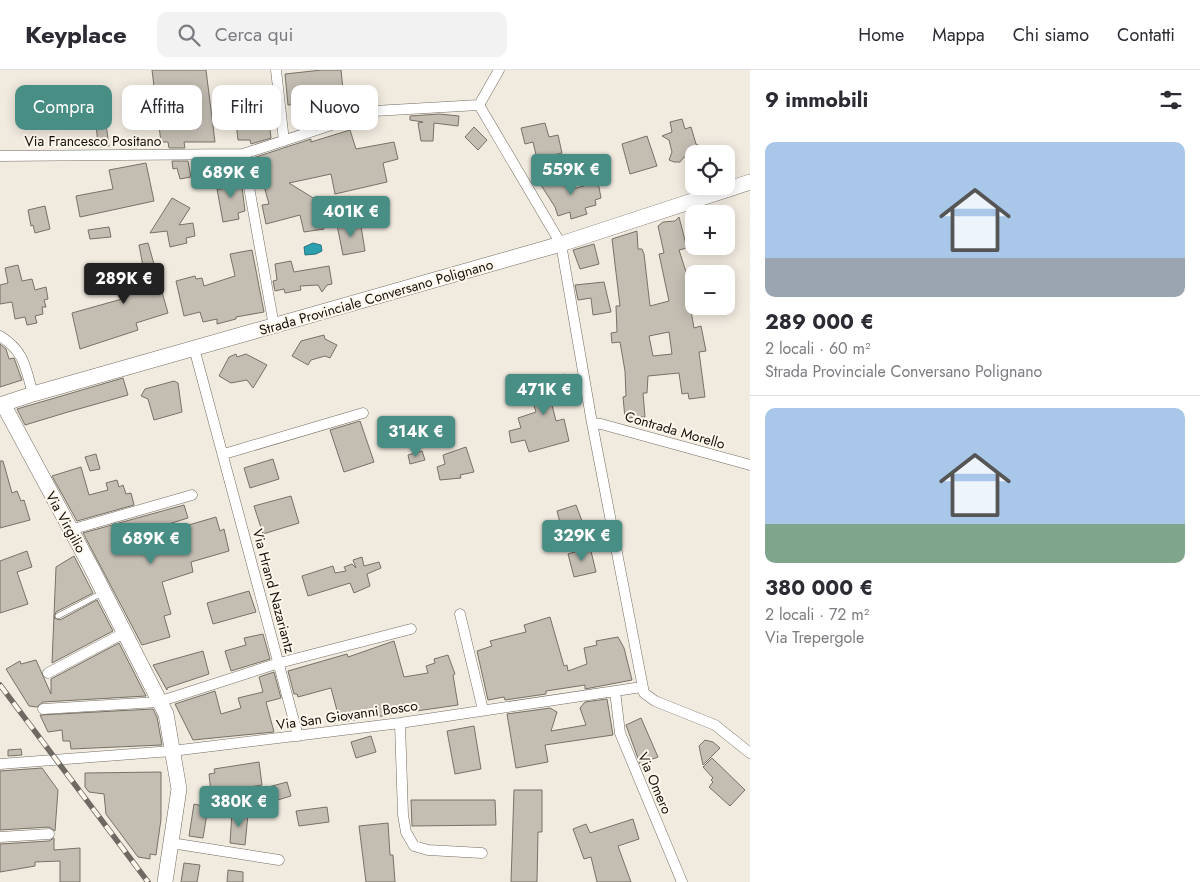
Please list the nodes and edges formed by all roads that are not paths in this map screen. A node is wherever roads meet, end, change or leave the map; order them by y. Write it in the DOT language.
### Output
graph roads {
  1 [pos="276,70"];
  2 [pos="499,70"];
  3 [pos="479,105"];
  4 [pos="284,141"];
  5 [pos="243,154"];
  6 [pos="0,156"];
  7 [pos="750,182"];
  8 [pos="561,244"];
  9 [pos="274,326"];
  10 [pos="0,336"];
  11 [pos="194,348"];
  12 [pos="33,394"];
  13 [pos="1,405"];
  14 [pos="363,413"];
  15 [pos="592,423"];
  16 [pos="224,454"];
  17 [pos="750,465"];
  18 [pos="192,495"];
  19 [pos="70,530"];
  20 [pos="103,592"];
  21 [pos="460,614"];
  22 [pos="58,616"];
  23 [pos="411,629"];
  24 [pos="124,633"];
  25 [pos="278,663"];
  26 [pos="48,673"];
  27 [pos="642,687"];
  28 [pos="615,691"];
  29 [pos="158,702"];
  30 [pos="43,709"];
  31 [pos="483,710"];
  32 [pos="400,723"];
  33 [pos="298,736"];
  34 [pos="172,751"];
  35 [pos="750,753"];
  36 [pos="0,764"];
  37 [pos="49,834"];
  38 [pos="0,837"];
  39 [pos="171,843"];
  40 [pos="482,853"];
  41 [pos="279,860"];
  42 [pos="165,882"];
  43 [pos="682,882"];
  1 -- 4 [label="street"];
  2 -- 3 [label="street"];
  3 -- 4 [label="street, Via Francesco Positano"];
  3 -- 8 [label="street"];
  4 -- 5 [label="street, Via Francesco Positano"];
  5 -- 6 [label="street, Via Francesco Positano"];
  5 -- 9 [label="street"];
  7 -- 8 [label="main road, Strada Provinciale Conversano Polignano"];
  8 -- 9 [label="main road, Strada Provinciale Conversano Polignano"];
  8 -- 15 [label="street"];
  9 -- 11 [label="main road, Strada Provinciale Conversano Polignano"];
  10 -- 12 [label="street"];
  11 -- 12 [label="main road, Strada Provinciale Conversano Polignano"];
  11 -- 16 [label="street, Via Hrand Nazariantz"];
  12 -- 13 [label="main road, Strada Provinciale Conversano Polignano"];
  13 -- 19 [label="main road, Via Virgilio"];
  14 -- 16 [label="street"];
  15 -- 17 [label="street, Contrada Morello"];
  15 -- 27 [label="street"];
  16 -- 25 [label="street, Via Hrand Nazariantz"];
  18 -- 19 [label="street"];
  19 -- 20 [label="main road, Via Virgilio"];
  20 -- 22 [label="lane"];
  20 -- 24 [label="main road, Via Virgilio"];
  21 -- 31 [label="street"];
  23 -- 25 [label="street"];
  24 -- 26 [label="street"];
  24 -- 29 [label="main road, Via Virgilio"];
  25 -- 29 [label="street"];
  25 -- 33 [label="street, Via Hrand Nazariantz"];
  27 -- 28 [label="street, Via San Giovanni Bosco"];
  27 -- 35 [label="street"];
  28 -- 31 [label="street, Via San Giovanni Bosco"];
  28 -- 43 [label="street, Via Omero"];
  29 -- 30 [label="street"];
  29 -- 34 [label="main road, Via Virgilio"];
  31 -- 32 [label="street, Via San Giovanni Bosco"];
  32 -- 33 [label="street, Via San Giovanni Bosco"];
  32 -- 40 [label="street"];
  33 -- 34 [label="street, Via San Giovanni Bosco"];
  34 -- 36 [label="street, Via San Giovanni Bosco"];
  34 -- 39 [label="main road, Via Virgilio"];
  37 -- 38 [label="street"];
  39 -- 41 [label="street"];
  39 -- 42 [label="main road, Via Virgilio"];
}
